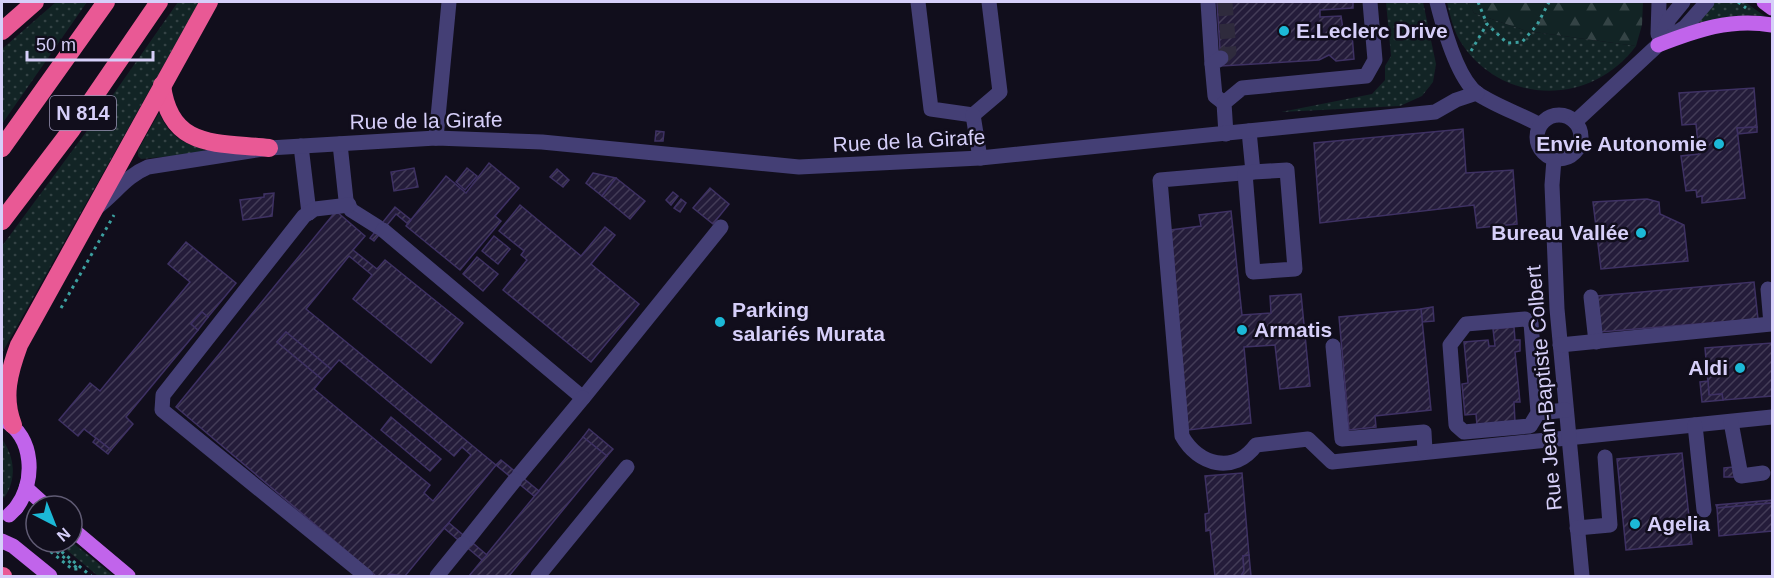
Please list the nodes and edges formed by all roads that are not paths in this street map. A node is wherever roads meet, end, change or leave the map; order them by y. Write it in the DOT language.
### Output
graph roads {
  1 [pos="35,2"];
  2 [pos="106,2"];
  3 [pos="159,2"];
  4 [pos="209,2"];
  5 [pos="918,2"];
  6 [pos="989,2"];
  7 [pos="1208,2"];
  8 [pos="1370,2"];
  9 [pos="1437,2"];
  10 [pos="1659,2"];
  11 [pos="1683,2"];
  12 [pos="1707,2"];
  13 [pos="1764,2"];
  14 [pos="448,7"];
  15 [pos="1773,8"];
  16 [pos="1773,25"];
  17 [pos="2,31"];
  18 [pos="1658,45"];
  19 [pos="162,85"];
  20 [pos="1477,93"];
  21 [pos="1224,103"];
  22 [pos="973,115"];
  23 [pos="1575,122"];
  24 [pos="1540,125"];
  25 [pos="1249,131"];
  26 [pos="1226,134"];
  27 [pos="436,138"];
  28 [pos="340,144"];
  29 [pos="301,146"];
  30 [pos="2,148"];
  31 [pos="269,148"];
  32 [pos="980,158"];
  33 [pos="1554,159"];
  34 [pos="1249,173"];
  35 [pos="349,205"];
  36 [pos="90,212"];
  37 [pos="309,213"];
  38 [pos="2,221"];
  39 [pos="721,227"];
  40 [pos="1768,289"];
  41 [pos="1591,297"];
  42 [pos="1596,342"];
  43 [pos="1560,345"];
  44 [pos="1333,346"];
  45 [pos="583,398"];
  46 [pos="1566,411"];
  47 [pos="1538,413"];
  48 [pos="1773,417"];
  49 [pos="7,422"];
  50 [pos="1731,422"];
  51 [pos="1695,425"];
  52 [pos="1569,438"];
  53 [pos="1425,452"];
  54 [pos="1605,458"];
  55 [pos="627,467"];
  56 [pos="1763,473"];
  57 [pos="26,488"];
  58 [pos="33,494"];
  59 [pos="1704,510"];
  60 [pos="9,515"];
  61 [pos="1577,528"];
  62 [pos="84,539"];
  63 [pos="2,541"];
  64 [pos="50,576"];
  65 [pos="128,576"];
  66 [pos="366,576"];
  67 [pos="437,576"];
  68 [pos="538,576"];
  69 [pos="1582,576"];
  1 -- 17 [label="highway"];
  2 -- 30 [label="highway, N 814"];
  3 -- 38 [label="highway, N 814"];
  4 -- 19 [label="highway"];
  5 -- 22 [label="street"];
  6 -- 22 [label="street"];
  7 -- 21 [label="street"];
  8 -- 21 [label="street"];
  9 -- 20 [label="street"];
  10 -- 18 [label="street"];
  11 -- 18 [label="street"];
  12 -- 18 [label="street"];
  13 -- 15 [label="main road"];
  14 -- 27 [label="street"];
  16 -- 18 [label="main road"];
  18 -- 23 [label="street"];
  19 -- 31 [label="highway"];
  19 -- 36 [label="highway"];
  20 -- 24 [label="street"];
  20 -- 25 [label="street, Rue de la Girafe"];
  21 -- 26 [label="street"];
  22 -- 32 [label="street"];
  23 -- 24 [label="street"];
  23 -- 33 [label="street"];
  24 -- 33 [label="street"];
  25 -- 26 [label="street, Rue de la Girafe"];
  25 -- 34 [label="street"];
  26 -- 32 [label="street, Rue de la Girafe"];
  27 -- 28 [label="street, Rue de la Girafe"];
  27 -- 32 [label="street, Rue de la Girafe"];
  28 -- 29 [label="street, Rue de la Girafe"];
  28 -- 35 [label="street"];
  29 -- 31 [label="street, Rue de la Girafe"];
  29 -- 37 [label="street"];
  31 -- 36 [label="street, Rue de la Girafe"];
  33 -- 43 [label="street, Rue Jean-Baptiste Colbert"];
  34 -- 34 [label="street"];
  34 -- 53 [label="street"];
  35 -- 37 [label="street"];
  35 -- 45 [label="street"];
  36 -- 49 [label="highway"];
  37 -- 66 [label="street"];
  39 -- 45 [label="street"];
  40 -- 42 [label="street"];
  41 -- 42 [label="street"];
  42 -- 43 [label="street"];
  43 -- 46 [label="street, Rue Jean-Baptiste Colbert"];
  44 -- 53 [label="street"];
  45 -- 67 [label="street"];
  46 -- 47 [label="street"];
  46 -- 52 [label="street, Rue Jean-Baptiste Colbert"];
  47 -- 47 [label="street"];
  48 -- 50 [label="street"];
  49 -- 57 [label="main road"];
  50 -- 51 [label="street"];
  50 -- 56 [label="street"];
  51 -- 52 [label="street"];
  51 -- 59 [label="street"];
  52 -- 53 [label="street"];
  52 -- 61 [label="street, Rue Jean-Baptiste Colbert"];
  54 -- 61 [label="street"];
  55 -- 68 [label="street"];
  57 -- 58 [label="main road"];
  57 -- 60 [label="main road"];
  61 -- 69 [label="street, Rue Jean-Baptiste Colbert"];
  62 -- 65 [label="main road"];
  63 -- 64 [label="main road"];
}
